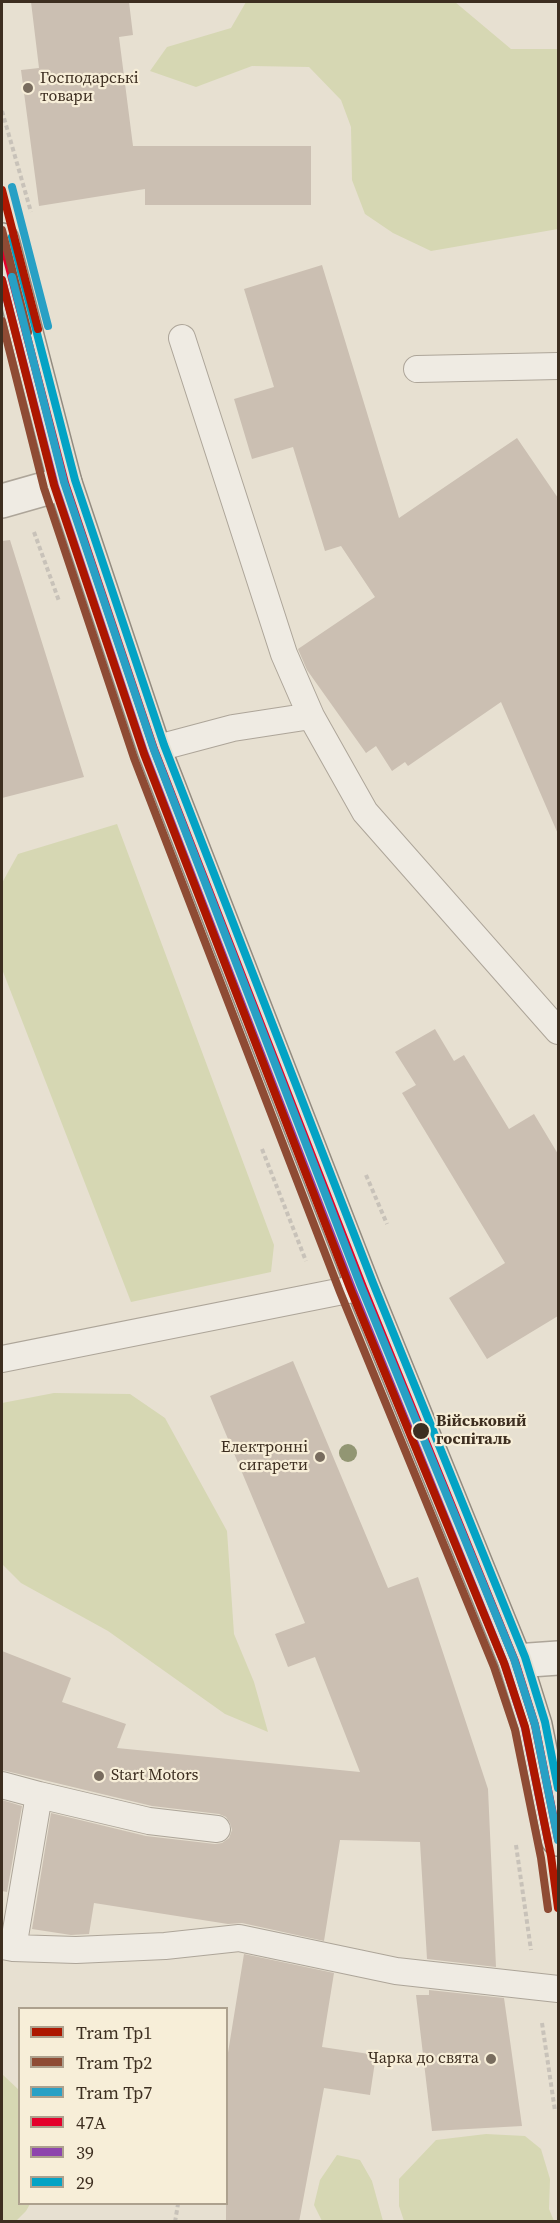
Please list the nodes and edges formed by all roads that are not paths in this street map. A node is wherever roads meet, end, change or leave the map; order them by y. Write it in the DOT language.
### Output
graph roads {
  1 [pos="2,240"];
  2 [pos="182,338"];
  3 [pos="558,366"];
  4 [pos="417,369"];
  5 [pos="65,483"];
  6 [pos="2,501"];
  7 [pos="311,716"];
  8 [pos="154,749"];
  9 [pos="558,1031"];
  10 [pos="363,1287"];
  11 [pos="2,1359"];
  12 [pos="558,1658"];
  13 [pos="514,1661"];
  14 [pos="2,1785"];
  15 [pos="39,1794"];
  16 [pos="217,1829"];
  17 [pos="558,1839"];
  18 [pos="7,1947"];
  19 [pos="547,1987"];
  1 -- 5 [label="main road"];
  2 -- 7 [label="lane"];
  3 -- 4 [label="lane"];
  5 -- 6 [label="street"];
  5 -- 8 [label="main road"];
  7 -- 8 [label="lane"];
  7 -- 9 [label="lane"];
  8 -- 10 [label="main road"];
  10 -- 11 [label="lane"];
  10 -- 13 [label="main road"];
  12 -- 13 [label="street"];
  13 -- 17 [label="main road"];
  14 -- 15 [label="lane"];
  15 -- 16 [label="lane"];
  15 -- 18 [label="lane"];
  18 -- 19 [label="lane"];
}
